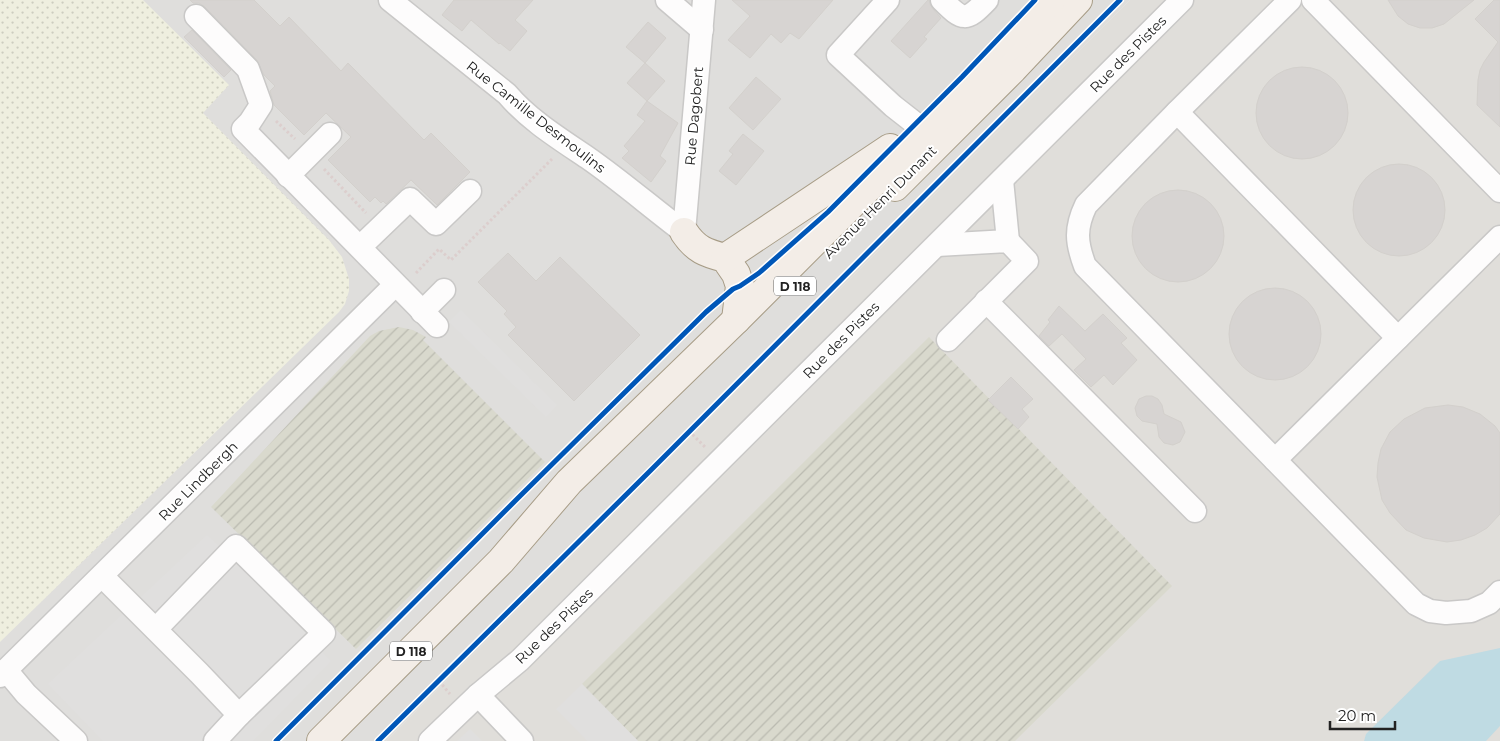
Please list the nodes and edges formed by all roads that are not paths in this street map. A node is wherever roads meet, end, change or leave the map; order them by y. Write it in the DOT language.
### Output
graph roads {
  1 [pos="390,0"];
  2 [pos="667,0"];
  3 [pos="704,0"];
  4 [pos="888,0"];
  5 [pos="942,0"];
  6 [pos="987,0"];
  7 [pos="1051,0"];
  8 [pos="1078,0"];
  9 [pos="1182,0"];
  10 [pos="1290,0"];
  11 [pos="1313,0"];
  12 [pos="196,16"];
  13 [pos="702,30"];
  14 [pos="1177,112"];
  15 [pos="925,131"];
  16 [pos="330,134"];
  17 [pos="288,176"];
  18 [pos="1002,180"];
  19 [pos="470,191"];
  20 [pos="1500,191"];
  21 [pos="684,232"];
  22 [pos="1500,237"];
  23 [pos="1008,241"];
  24 [pos="937,246"];
  25 [pos="360,248"];
  26 [pos="725,258"];
  27 [pos="398,287"];
  28 [pos="444,290"];
  29 [pos="986,301"];
  30 [pos="736,320"];
  31 [pos="1398,338"];
  32 [pos="948,340"];
  33 [pos="1275,460"];
  34 [pos="1195,511"];
  35 [pos="501,561"];
  36 [pos="102,576"];
  37 [pos="1500,592"];
  38 [pos="156,629"];
  39 [pos="3,673"];
  40 [pos="478,695"];
  41 [pos="239,715"];
  42 [pos="444,736"];
  43 [pos="76,741"];
  44 [pos="215,741"];
  45 [pos="321,741"];
  46 [pos="522,741"];
  1 -- 21 [label="street, Rue Camille Desmoulins"];
  2 -- 13 [label="street"];
  3 -- 13 [label="street, Rue Dagobert"];
  4 -- 15 [label="street"];
  5 -- 6 [label="street"];
  7 -- 15 [label="main road, Avenue Henri Dunant / D 118"];
  8 -- 35 [label="main road, Avenue Henri Dunant / D 118"];
  9 -- 18 [label="street, Rue des Pistes"];
  10 -- 14 [label="street"];
  11 -- 20 [label="street"];
  12 -- 17 [label="street"];
  13 -- 21 [label="street, Rue Dagobert"];
  14 -- 31 [label="street"];
  14 -- 33 [label="street"];
  15 -- 26 [label="main road"];
  15 -- 30 [label="main road, Avenue Henri Dunant / D 118"];
  16 -- 17 [label="street"];
  17 -- 25 [label="street"];
  18 -- 23 [label="street"];
  18 -- 24 [label="street, Rue des Pistes"];
  19 -- 25 [label="street"];
  21 -- 26 [label="main road"];
  22 -- 31 [label="street"];
  23 -- 24 [label="street"];
  23 -- 29 [label="street"];
  24 -- 40 [label="street, Rue des Pistes"];
  25 -- 27 [label="street"];
  26 -- 30 [label="main road"];
  27 -- 28 [label="street"];
  27 -- 36 [label="street, Rue Lindbergh"];
  29 -- 32 [label="street"];
  29 -- 34 [label="street"];
  30 -- 35 [label="main road, Avenue Henri Dunant / D 118"];
  31 -- 33 [label="street"];
  33 -- 37 [label="street"];
  35 -- 45 [label="main road, Avenue Henri Dunant / D 118"];
  36 -- 38 [label="street"];
  36 -- 39 [label="street, Rue Lindbergh"];
  38 -- 41 [label="street"];
  38 -- 41 [label="street"];
  39 -- 43 [label="street"];
  40 -- 42 [label="street, Rue des Pistes"];
  40 -- 46 [label="street"];
  41 -- 44 [label="street"];
}
